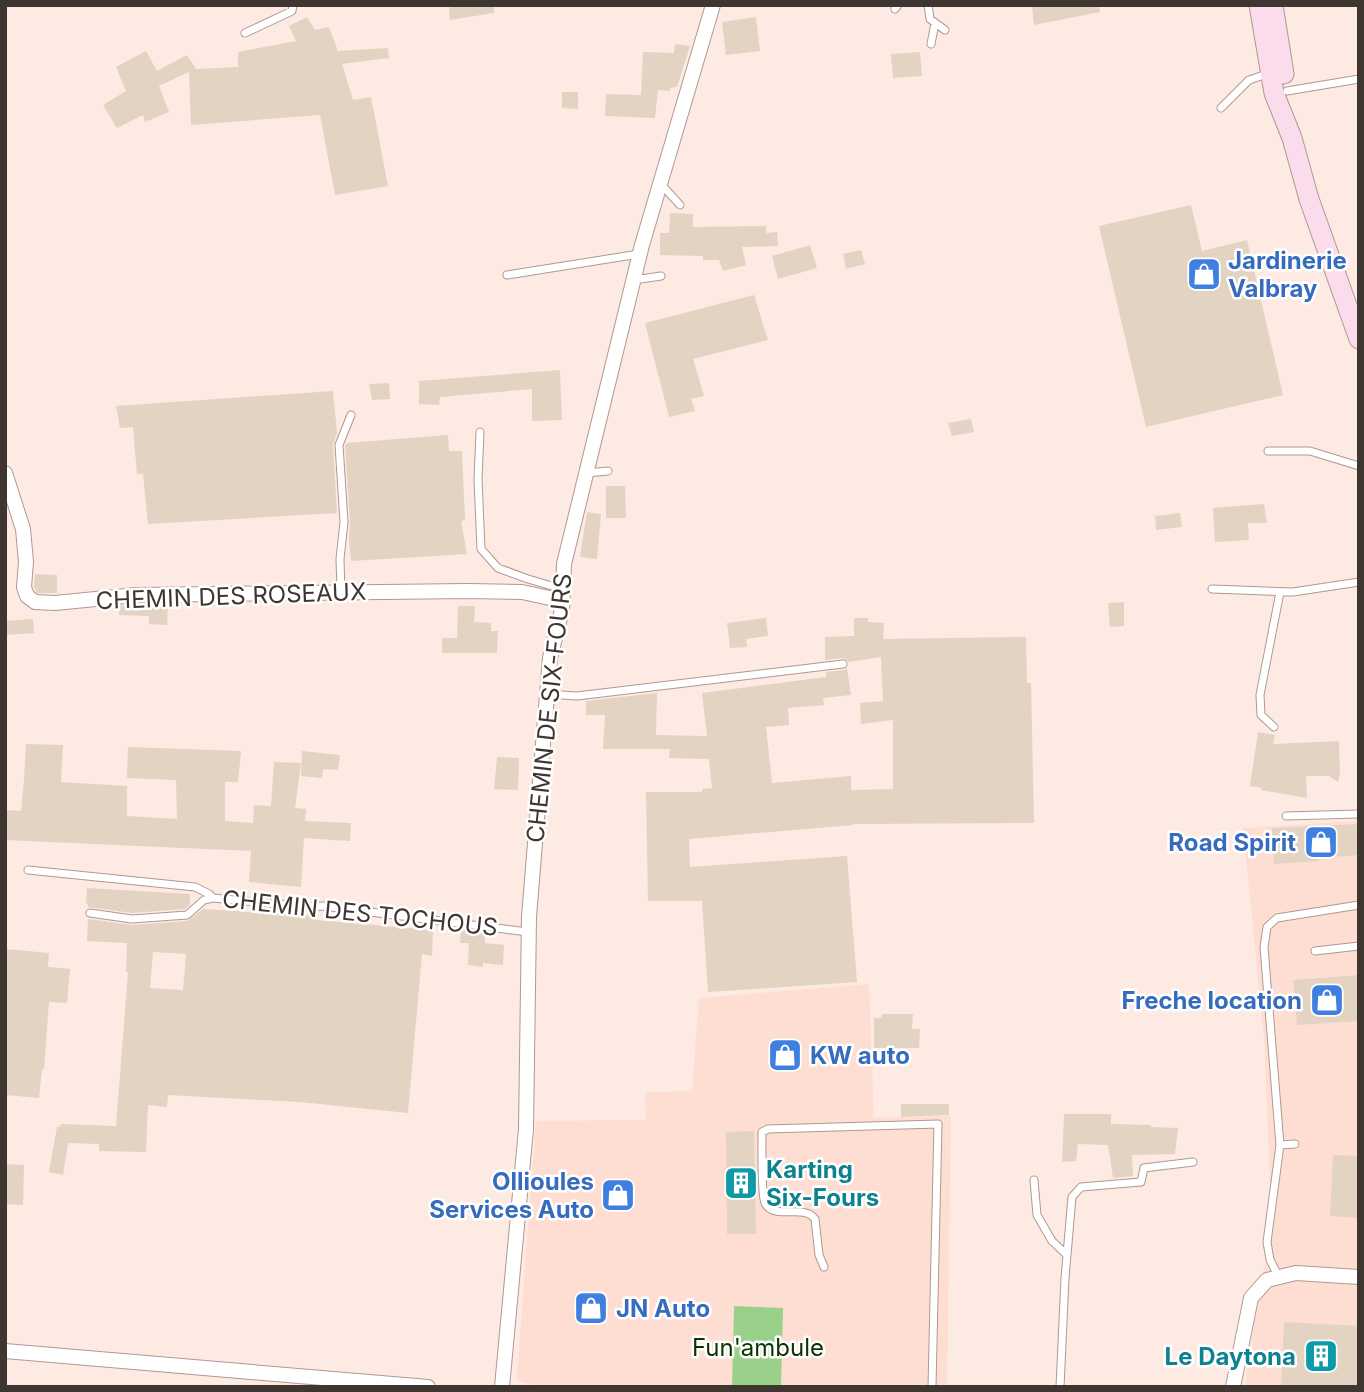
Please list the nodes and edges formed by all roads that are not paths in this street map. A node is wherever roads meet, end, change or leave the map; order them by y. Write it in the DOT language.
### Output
graph roads {
  1 [pos="293,5"];
  2 [pos="713,5"];
  3 [pos="928,5"];
  4 [pos="1259,5"];
  5 [pos="1273,5"];
  6 [pos="935,23"];
  7 [pos="945,30"];
  8 [pos="245,33"];
  9 [pos="931,44"];
  10 [pos="1270,72"];
  11 [pos="1359,79"];
  12 [pos="1287,91"];
  13 [pos="1221,108"];
  14 [pos="1292,138"];
  15 [pos="660,183"];
  16 [pos="680,205"];
  17 [pos="640,254"];
  18 [pos="507,275"];
  19 [pos="661,276"];
  20 [pos="633,280"];
  21 [pos="1359,339"];
  22 [pos="351,415"];
  23 [pos="480,432"];
  24 [pos="1268,451"];
  25 [pos="1359,466"];
  26 [pos="608,471"];
  27 [pos="5,473"];
  28 [pos="586,473"];
  29 [pos="1359,582"];
  30 [pos="1212,589"];
  31 [pos="341,592"];
  32 [pos="1280,592"];
  33 [pos="563,595"];
  34 [pos="843,664"];
  35 [pos="547,694"];
  36 [pos="1274,727"];
  37 [pos="1359,814"];
  38 [pos="1286,816"];
  39 [pos="28,870"];
  40 [pos="213,898"];
  41 [pos="1359,905"];
  42 [pos="90,913"];
  43 [pos="528,932"];
  44 [pos="1359,946"];
  45 [pos="1315,951"];
  46 [pos="1295,1144"];
  47 [pos="1280,1145"];
  48 [pos="1193,1162"];
  49 [pos="1034,1180"];
  50 [pos="1067,1255"];
  51 [pos="824,1267"];
  52 [pos="1359,1277"];
  53 [pos="1279,1278"];
  54 [pos="5,1351"];
  55 [pos="428,1387"];
  56 [pos="502,1387"];
  57 [pos="932,1387"];
  58 [pos="1060,1387"];
  59 [pos="1233,1387"];
  1 -- 8 [label="lane"];
  2 -- 15 [label="street, CHEMIN DE SIX-FOURS"];
  3 -- 6 [label="lane"];
  4 -- 10 [label="main road"];
  5 -- 12 [label="main road"];
  6 -- 7 [label="lane"];
  6 -- 9 [label="lane"];
  10 -- 13 [label="lane"];
  10 -- 14 [label="main road"];
  11 -- 12 [label="lane"];
  12 -- 14 [label="main road"];
  14 -- 21 [label="main road"];
  15 -- 16 [label="lane"];
  15 -- 17 [label="street, CHEMIN DE SIX-FOURS"];
  17 -- 18 [label="lane"];
  17 -- 20 [label="street, CHEMIN DE SIX-FOURS"];
  19 -- 20 [label="lane"];
  20 -- 28 [label="street, CHEMIN DE SIX-FOURS"];
  22 -- 31 [label="lane"];
  23 -- 33 [label="lane"];
  24 -- 25 [label="lane"];
  26 -- 28 [label="lane"];
  27 -- 31 [label="street, CHEMIN DES ROSEAUX"];
  28 -- 33 [label="street, CHEMIN DE SIX-FOURS"];
  29 -- 32 [label="lane"];
  30 -- 32 [label="lane"];
  31 -- 33 [label="street, CHEMIN DES ROSEAUX"];
  32 -- 36 [label="lane"];
  33 -- 35 [label="street, CHEMIN DE SIX-FOURS"];
  34 -- 35 [label="lane"];
  35 -- 43 [label="street, CHEMIN DE SIX-FOURS"];
  37 -- 38 [label="lane"];
  39 -- 40 [label="lane, CHEMIN DES TOCHOUS"];
  40 -- 42 [label="lane"];
  40 -- 43 [label="lane, CHEMIN DES TOCHOUS"];
  41 -- 47 [label="lane"];
  43 -- 56 [label="street, CHEMIN DE SIX-FOURS"];
  44 -- 45 [label="lane"];
  46 -- 47 [label="lane"];
  47 -- 53 [label="lane"];
  48 -- 50 [label="lane"];
  49 -- 50 [label="lane"];
  50 -- 58 [label="lane"];
  51 -- 57 [label="lane"];
  52 -- 53 [label="street"];
  53 -- 59 [label="street"];
  54 -- 55 [label="street"];
}
